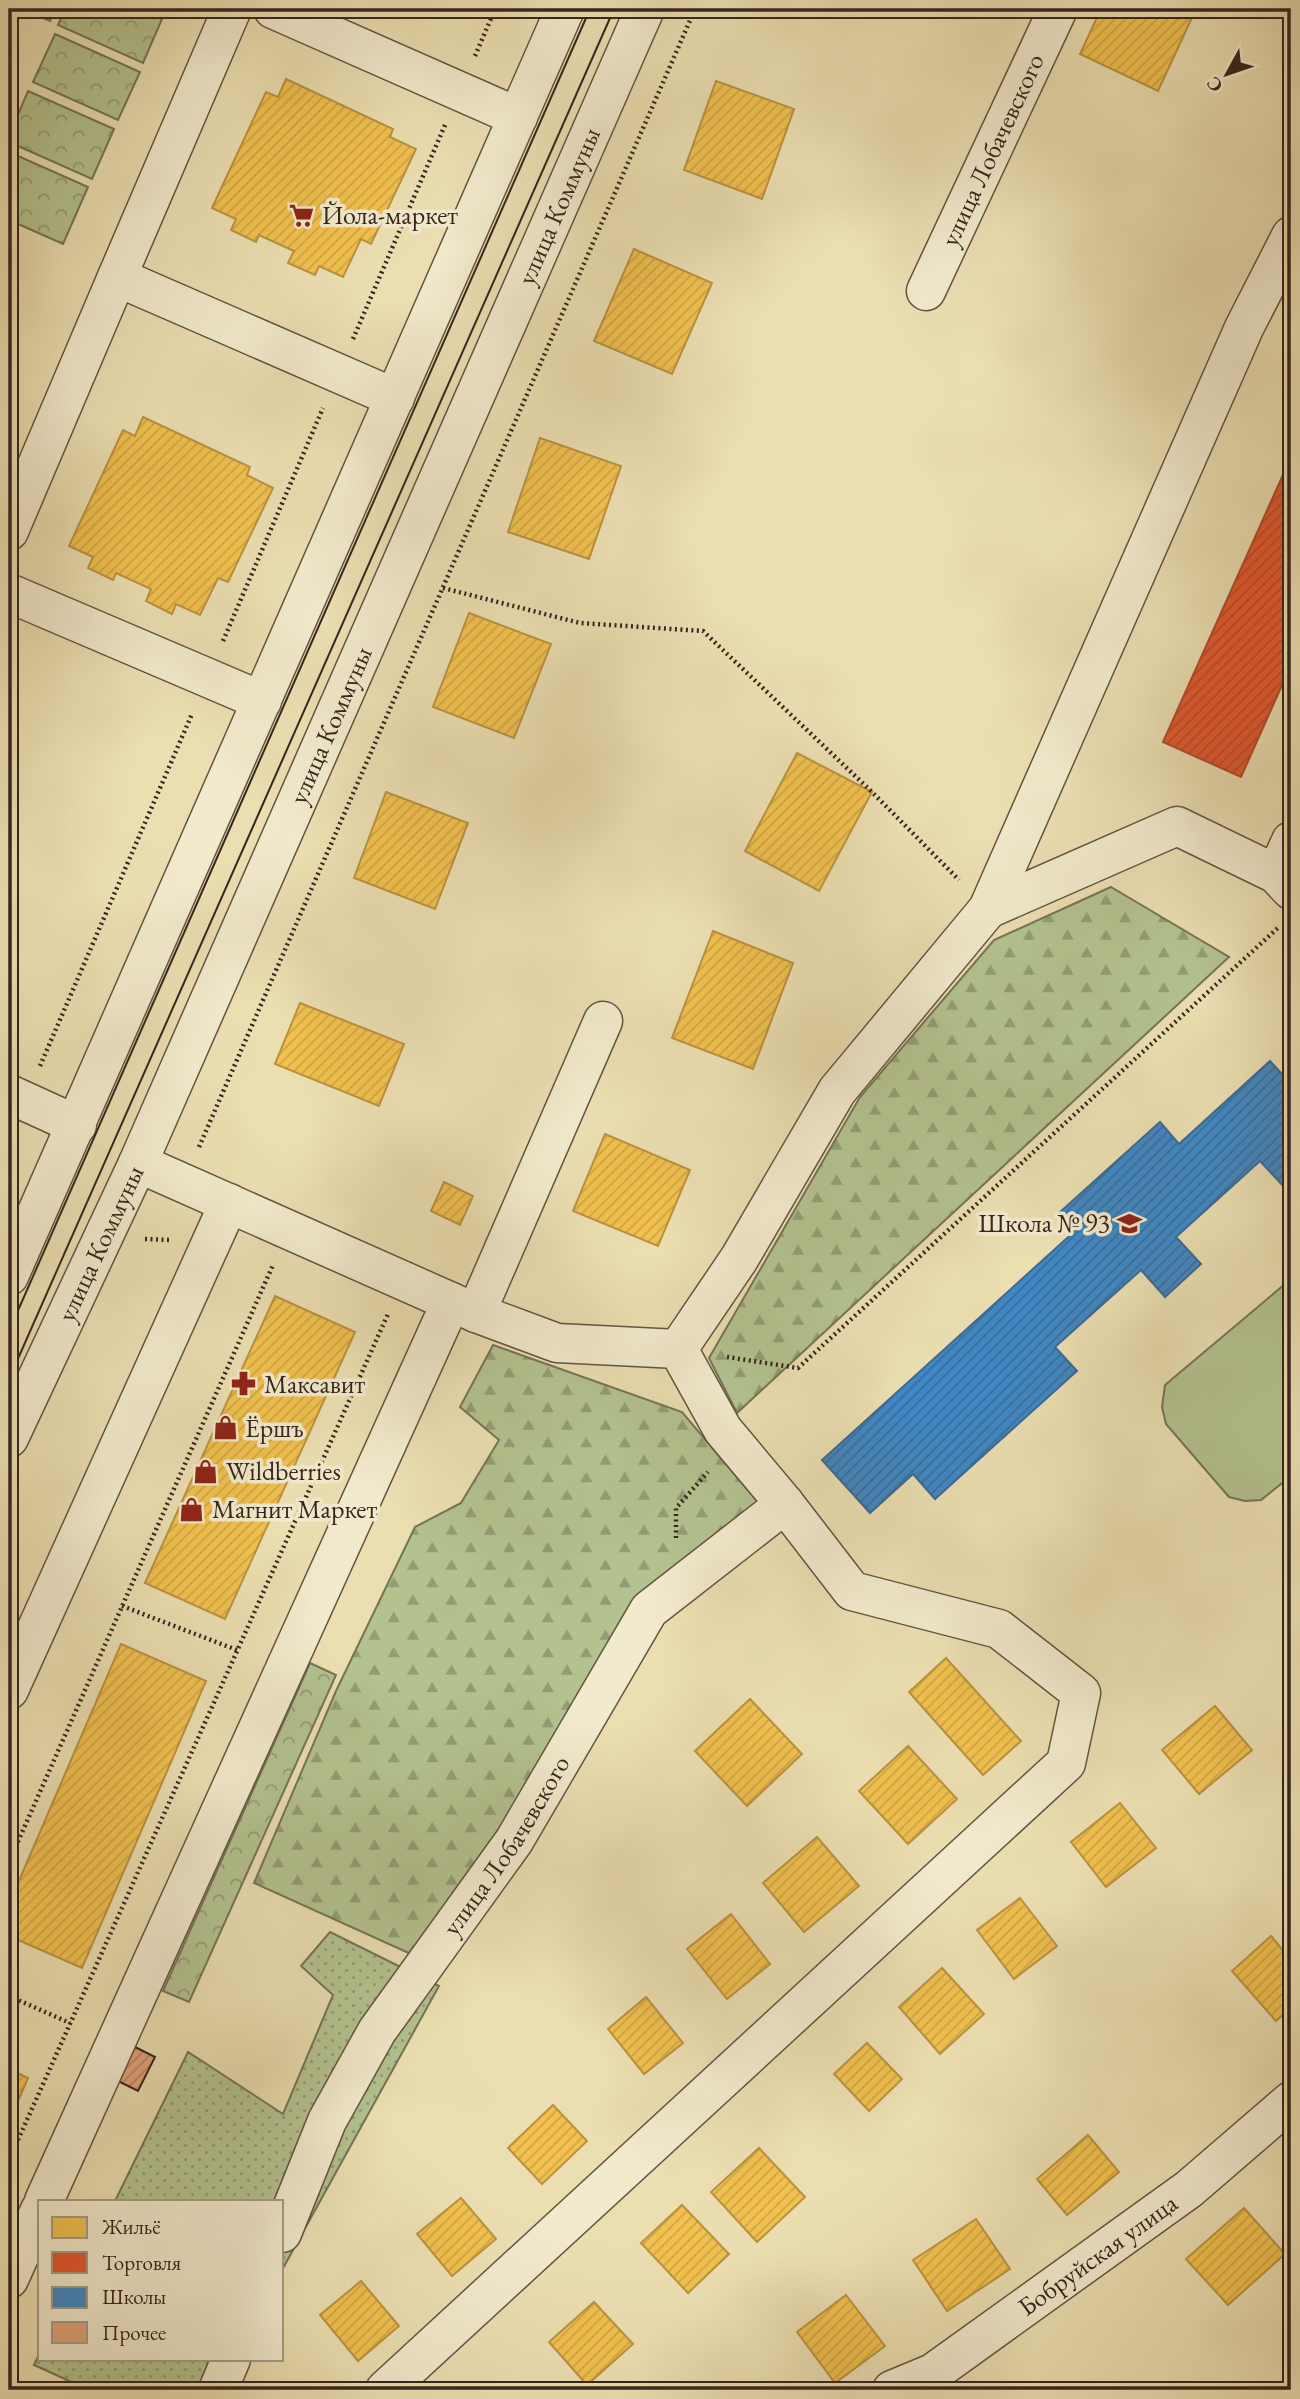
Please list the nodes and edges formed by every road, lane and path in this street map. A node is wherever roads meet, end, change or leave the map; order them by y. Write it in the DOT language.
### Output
graph roads {
  1 [pos="232,9"];
  2 [pos="272,9"];
  3 [pos="495,9"];
  4 [pos="645,9"];
  5 [pos="695,9"];
  6 [pos="1058,9"];
  7 [pos="562,10"];
  8 [pos="460,91"];
  9 [pos="518,117"];
  10 [pos="1291,236"];
  11 [pos="117,277"];
  12 [pos="926,291"];
  13 [pos="338,373"];
  14 [pos="395,398"];
  15 [pos="9,531"];
  16 [pos="443,588"];
  17 [pos="9,593"];
  18 [pos="223,641"];
  19 [pos="262,701"];
  20 [pos="195,705"];
  21 [pos="1285,883"];
  22 [pos="988,909"];
  23 [pos="603,1021"];
  24 [pos="17,1098"];
  25 [pos="77,1125"];
  26 [pos="138,1163"];
  27 [pos="184,1183"];
  28 [pos="229,1203"];
  29 [pos="273,1265"];
  30 [pos="9,1276"];
  31 [pos="463,1307"];
  32 [pos="390,1308"];
  33 [pos="678,1349"];
  34 [pos="9,1438"];
  35 [pos="734,1443"];
  36 [pos="785,1504"];
  37 [pos="677,1588"];
  38 [pos="122,1606"];
  39 [pos="237,1650"];
  40 [pos="9,1690"];
  41 [pos="9,1863"];
  42 [pos="9,1996"];
  43 [pos="70,2023"];
  44 [pos="1291,2101"];
  45 [pos="9,2161"];
  46 [pos="44,2200"];
  47 [pos="38,2214"];
  48 [pos="284,2228"];
  49 [pos="9,2279"];
  50 [pos="231,2360"];
  51 [pos="9,2385"];
  52 [pos="22,2390"];
  53 [pos="218,2390"];
  54 [pos="385,2390"];
  55 [pos="892,2390"];
  1 -- 11 [label="street"];
  2 -- 8 [label="street"];
  3 -- 8 [label="path"];
  4 -- 26 [label="street, улица Коммуны"];
  5 -- 16 [label="path"];
  6 -- 12 [label="street, улица Лобачевского"];
  7 -- 9 [label="street"];
  8 -- 9 [label="street"];
  8 -- 13 [label="path"];
  9 -- 14 [label="street"];
  10 -- 22 [label="street"];
  11 -- 13 [label="street"];
  11 -- 15 [label="street"];
  13 -- 14 [label="street"];
  13 -- 18 [label="path"];
  14 -- 19 [label="street"];
  16 -- 22 [label="path"];
  16 -- 27 [label="path"];
  17 -- 19 [label="street"];
  19 -- 25 [label="street"];
  20 -- 24 [label="path"];
  21 -- 22 [label="street"];
  21 -- 33 [label="path"];
  22 -- 33 [label="street"];
  23 -- 31 [label="street"];
  24 -- 25 [label="street"];
  25 -- 30 [label="street"];
  26 -- 27 [label="street"];
  26 -- 34 [label="street, улица Коммуны"];
  27 -- 28 [label="street"];
  28 -- 31 [label="street"];
  28 -- 40 [label="street"];
  29 -- 38 [label="path"];
  31 -- 33 [label="street"];
  31 -- 46 [label="street"];
  32 -- 39 [label="path"];
  33 -- 35 [label="street"];
  35 -- 36 [label="street"];
  35 -- 37 [label="path"];
  36 -- 37 [label="street, улица Лобачевского"];
  36 -- 54 [label="street"];
  37 -- 48 [label="street, улица Лобачевского"];
  38 -- 39 [label="path"];
  38 -- 41 [label="path"];
  39 -- 43 [label="path"];
  42 -- 43 [label="path"];
  43 -- 45 [label="path"];
  44 -- 55 [label="street, Бобруйская улица"];
  47 -- 49 [label="street"];
  50 -- 53 [label="street"];
  51 -- 52 [label="path"];
}
